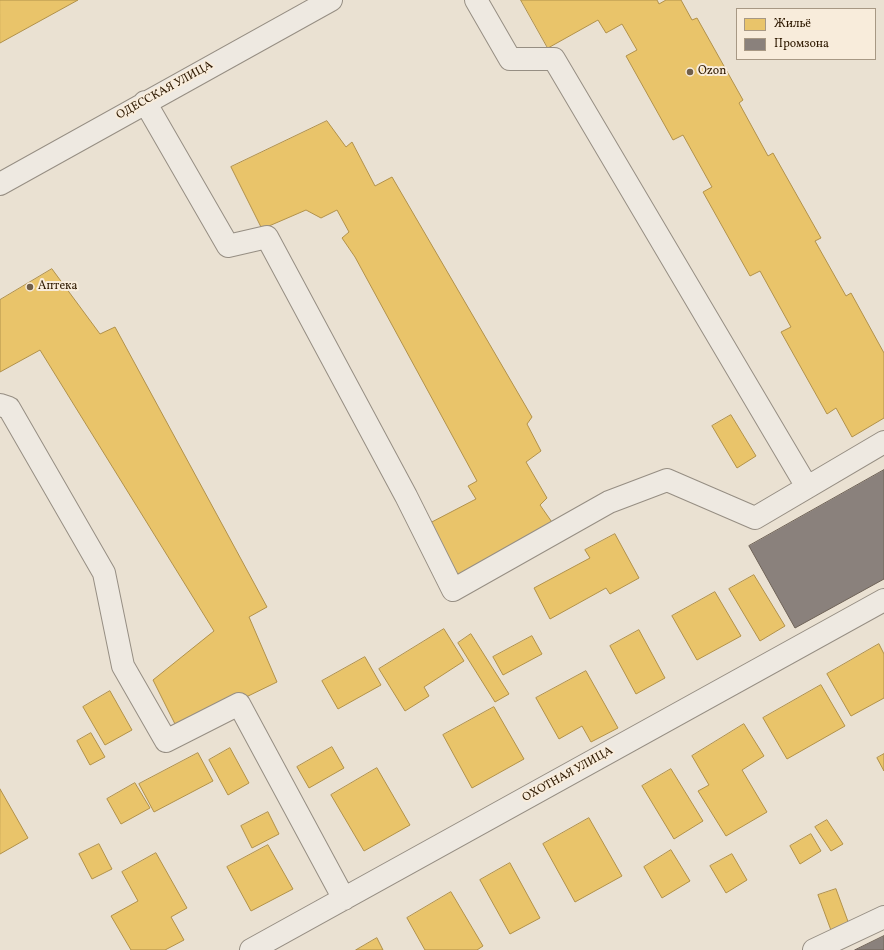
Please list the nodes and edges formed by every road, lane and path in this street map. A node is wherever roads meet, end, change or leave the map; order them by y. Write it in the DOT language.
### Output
graph roads {
  1 [pos="331,0"];
  2 [pos="476,0"];
  3 [pos="146,102"];
  4 [pos="1,183"];
  5 [pos="0,406"];
  6 [pos="884,442"];
  7 [pos="807,487"];
  8 [pos="884,600"];
  9 [pos="344,899"];
  10 [pos="884,917"];
  11 [pos="251,950"];
  12 [pos="814,950"];
  1 -- 3 [label="street, ОДЕССКАЯ УЛИЦА"];
  2 -- 7 [label="street"];
  3 -- 4 [label="street, ОДЕССКАЯ УЛИЦА"];
  3 -- 7 [label="street"];
  5 -- 9 [label="street"];
  6 -- 7 [label="street"];
  8 -- 9 [label="street, ОХОТНАЯ УЛИЦА"];
  9 -- 11 [label="street, ОХОТНАЯ УЛИЦА"];
  10 -- 12 [label="street"];
}
